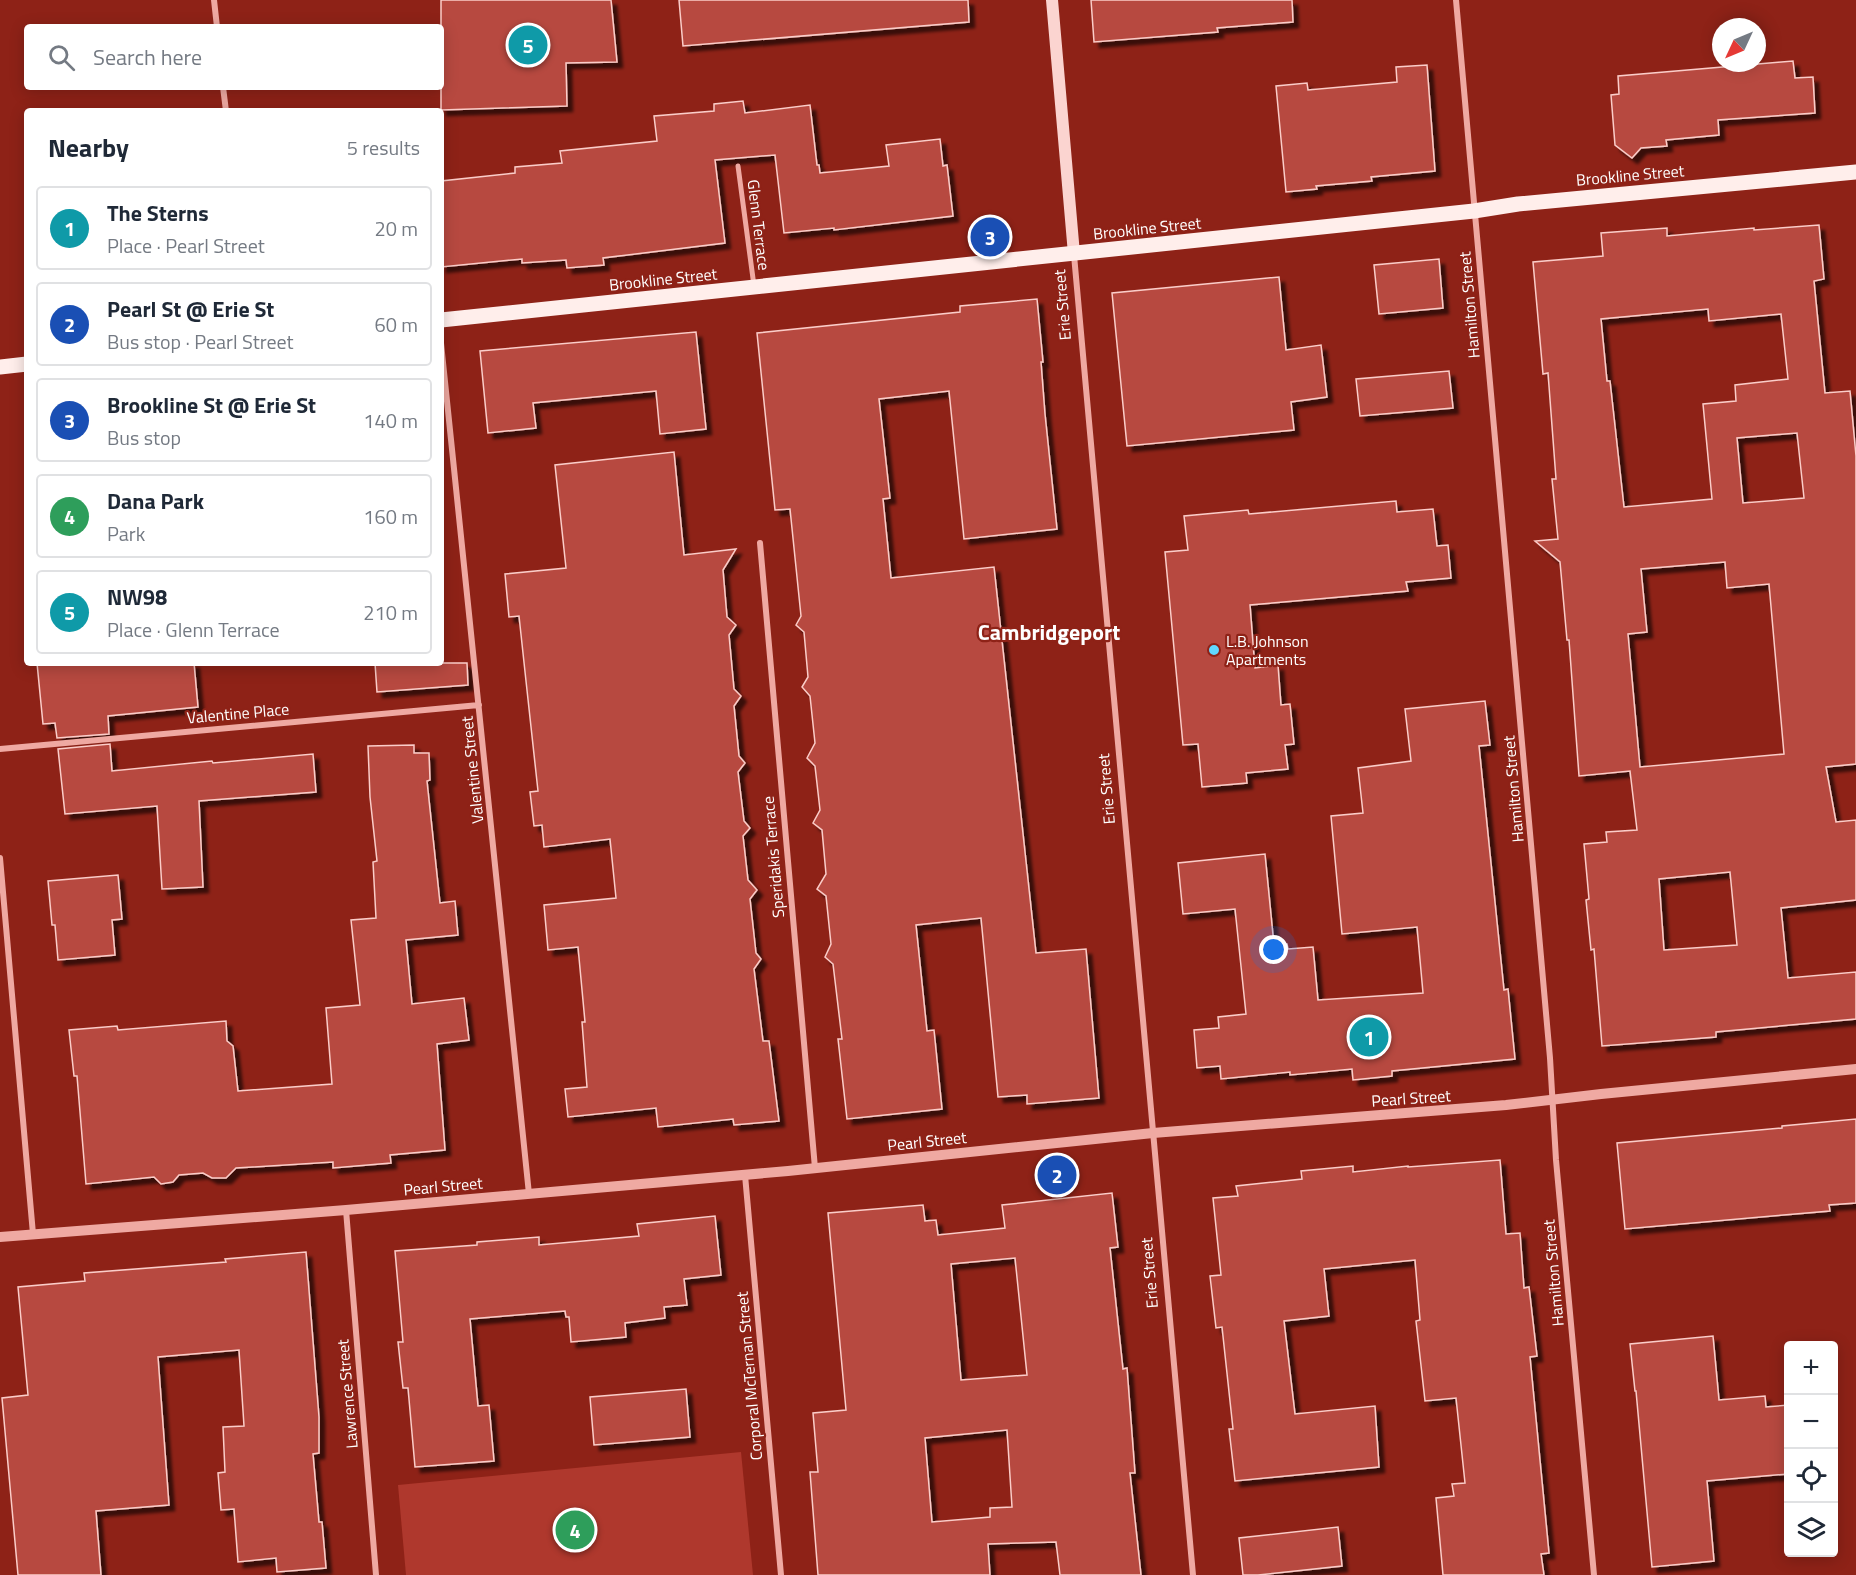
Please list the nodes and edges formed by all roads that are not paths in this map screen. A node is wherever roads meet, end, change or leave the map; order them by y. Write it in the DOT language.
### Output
graph roads {
  1 [pos="214,0"];
  2 [pos="1052,0"];
  3 [pos="1456,0"];
  4 [pos="217,24"];
  5 [pos="223,90"];
  6 [pos="226,108"];
  7 [pos="738,166"];
  8 [pos="1856,172"];
  9 [pos="1474,211"];
  10 [pos="1074,254"];
  11 [pos="754,288"];
  12 [pos="444,320"];
  13 [pos="24,364"];
  14 [pos="0,367"];
  15 [pos="444,372"];
  16 [pos="760,543"];
  17 [pos="479,705"];
  18 [pos="0,749"];
  19 [pos="0,858"];
  20 [pos="1856,1070"];
  21 [pos="1552,1100"];
  22 [pos="1153,1133"];
  23 [pos="815,1167"];
  24 [pos="745,1175"];
  25 [pos="529,1194"];
  26 [pos="346,1210"];
  27 [pos="33,1234"];
  28 [pos="0,1237"];
  29 [pos="376,1575"];
  30 [pos="781,1575"];
  31 [pos="1193,1575"];
  32 [pos="1594,1575"];
  1 -- 4 [label="street"];
  2 -- 10 [label="main road, Erie Street"];
  3 -- 9 [label="street, Hamilton Street"];
  5 -- 6 [label="street"];
  7 -- 11 [label="street, Glenn Terrace"];
  8 -- 9 [label="main road, Brookline Street"];
  9 -- 10 [label="main road, Brookline Street"];
  9 -- 21 [label="street, Hamilton Street"];
  10 -- 11 [label="main road, Brookline Street"];
  10 -- 22 [label="street, Erie Street"];
  11 -- 12 [label="main road, Brookline Street"];
  13 -- 14 [label="main road"];
  15 -- 17 [label="street, Valentine Street"];
  16 -- 23 [label="street, Speridakis Terrace"];
  17 -- 18 [label="street, Valentine Place"];
  17 -- 25 [label="street, Valentine Street"];
  19 -- 27 [label="street"];
  20 -- 21 [label="street, Pearl Street"];
  21 -- 22 [label="street, Pearl Street"];
  21 -- 32 [label="street, Hamilton Street"];
  22 -- 23 [label="street, Pearl Street"];
  22 -- 31 [label="street, Erie Street"];
  23 -- 24 [label="street, Pearl Street"];
  24 -- 25 [label="street, Pearl Street"];
  24 -- 30 [label="street, Corporal McTernan Street"];
  25 -- 26 [label="street, Pearl Street"];
  26 -- 27 [label="street, Pearl Street"];
  26 -- 29 [label="street, Lawrence Street"];
  27 -- 28 [label="street, Pearl Street"];
}
